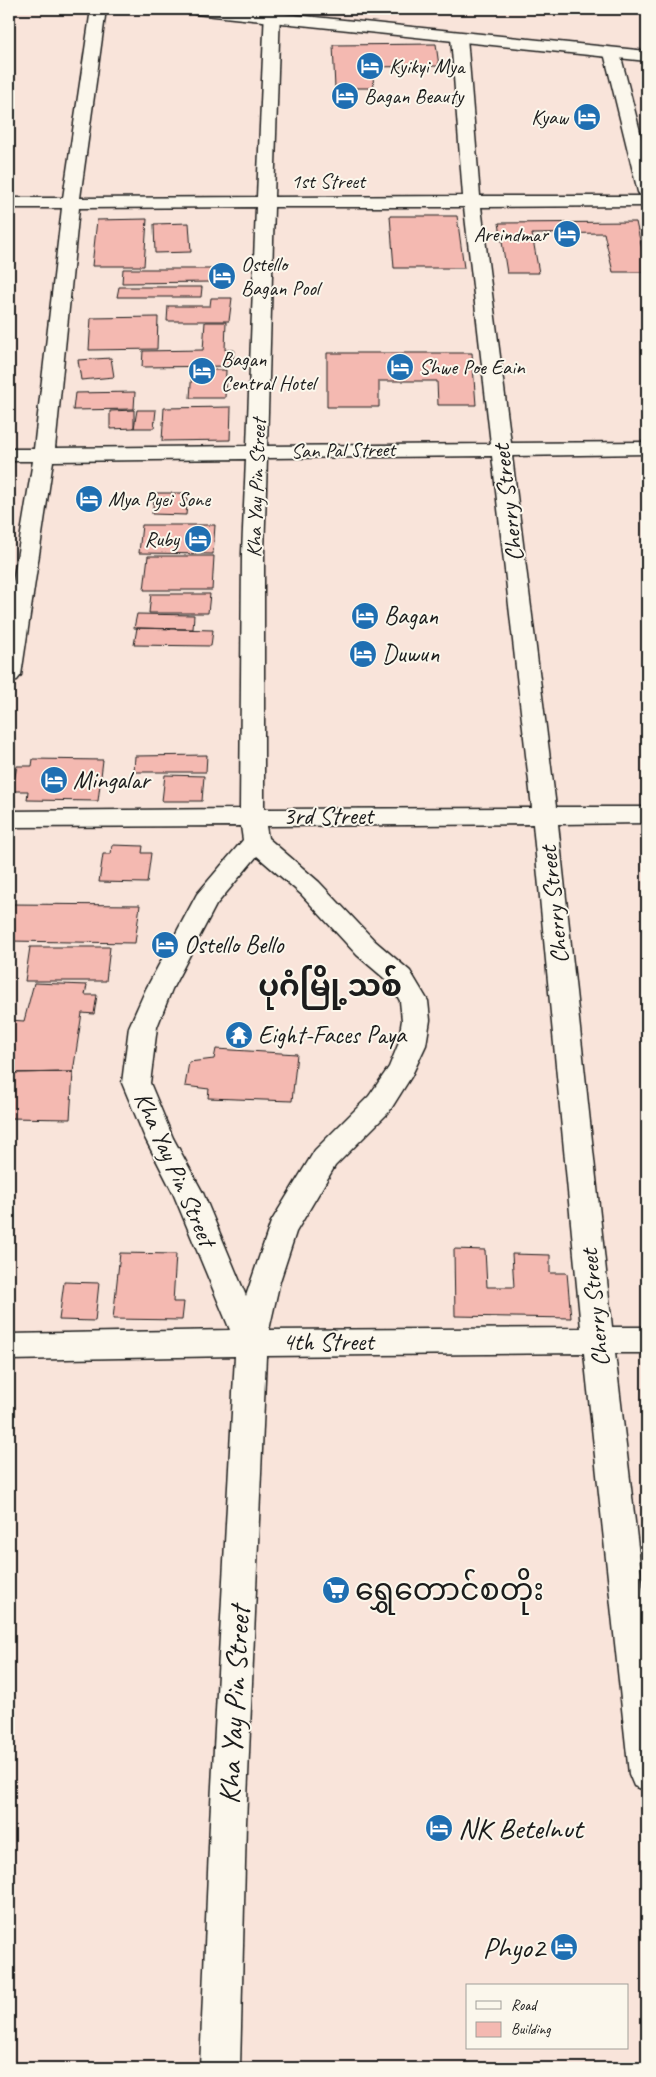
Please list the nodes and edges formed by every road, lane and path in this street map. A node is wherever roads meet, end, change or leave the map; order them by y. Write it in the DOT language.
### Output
graph roads {
  1 [pos="98,9"];
  2 [pos="195,9"];
  3 [pos="272,12"];
  4 [pos="459,37"];
  5 [pos="612,53"];
  6 [pos="647,56"];
  7 [pos="647,192"];
  8 [pos="647,201"];
  9 [pos="472,202"];
  10 [pos="9,203"];
  11 [pos="71,203"];
  12 [pos="266,204"];
  13 [pos="502,448"];
  14 [pos="647,448"];
  15 [pos="257,451"];
  16 [pos="9,455"];
  17 [pos="44,455"];
  18 [pos="9,674"];
  19 [pos="545,815"];
  20 [pos="647,815"];
  21 [pos="9,820"];
  22 [pos="254,829"];
  23 [pos="598,1340"];
  24 [pos="647,1340"];
  25 [pos="251,1343"];
  26 [pos="9,1347"];
  27 [pos="647,1774"];
  28 [pos="220,2068"];
  1 -- 11 [label="street"];
  2 -- 3 [label="street"];
  3 -- 4 [label="street"];
  3 -- 12 [label="street, Kha Yay Pin Street"];
  4 -- 5 [label="street"];
  4 -- 9 [label="street, Cherry Street"];
  5 -- 6 [label="street"];
  5 -- 7 [label="street"];
  8 -- 9 [label="street, 1st Street"];
  9 -- 12 [label="street, 1st Street"];
  9 -- 13 [label="street, Cherry Street"];
  10 -- 11 [label="street, 1st Street"];
  11 -- 12 [label="street, 1st Street"];
  11 -- 17 [label="street"];
  12 -- 15 [label="street, Kha Yay Pin Street"];
  13 -- 14 [label="street, San Pal Street"];
  13 -- 15 [label="street, San Pal Street"];
  13 -- 19 [label="street, Cherry Street"];
  15 -- 17 [label="street, San Pal Street"];
  15 -- 22 [label="street, Kha Yay Pin Street"];
  16 -- 17 [label="street, San Pal Street"];
  17 -- 18 [label="street"];
  19 -- 20 [label="street, 3rd Street"];
  19 -- 22 [label="street, 3rd Street"];
  19 -- 23 [label="street, Cherry Street"];
  21 -- 22 [label="street, 3rd Street"];
  22 -- 25 [label="street, Kha Yay Pin Street"];
  22 -- 25 [label="street, Kha Yay Pin Street"];
  23 -- 24 [label="street, 4th Street"];
  23 -- 25 [label="street, 4th Street"];
  23 -- 27 [label="street, Cherry Street"];
  25 -- 26 [label="street, 4th Street"];
  25 -- 28 [label="street, Kha Yay Pin Street"];
}
